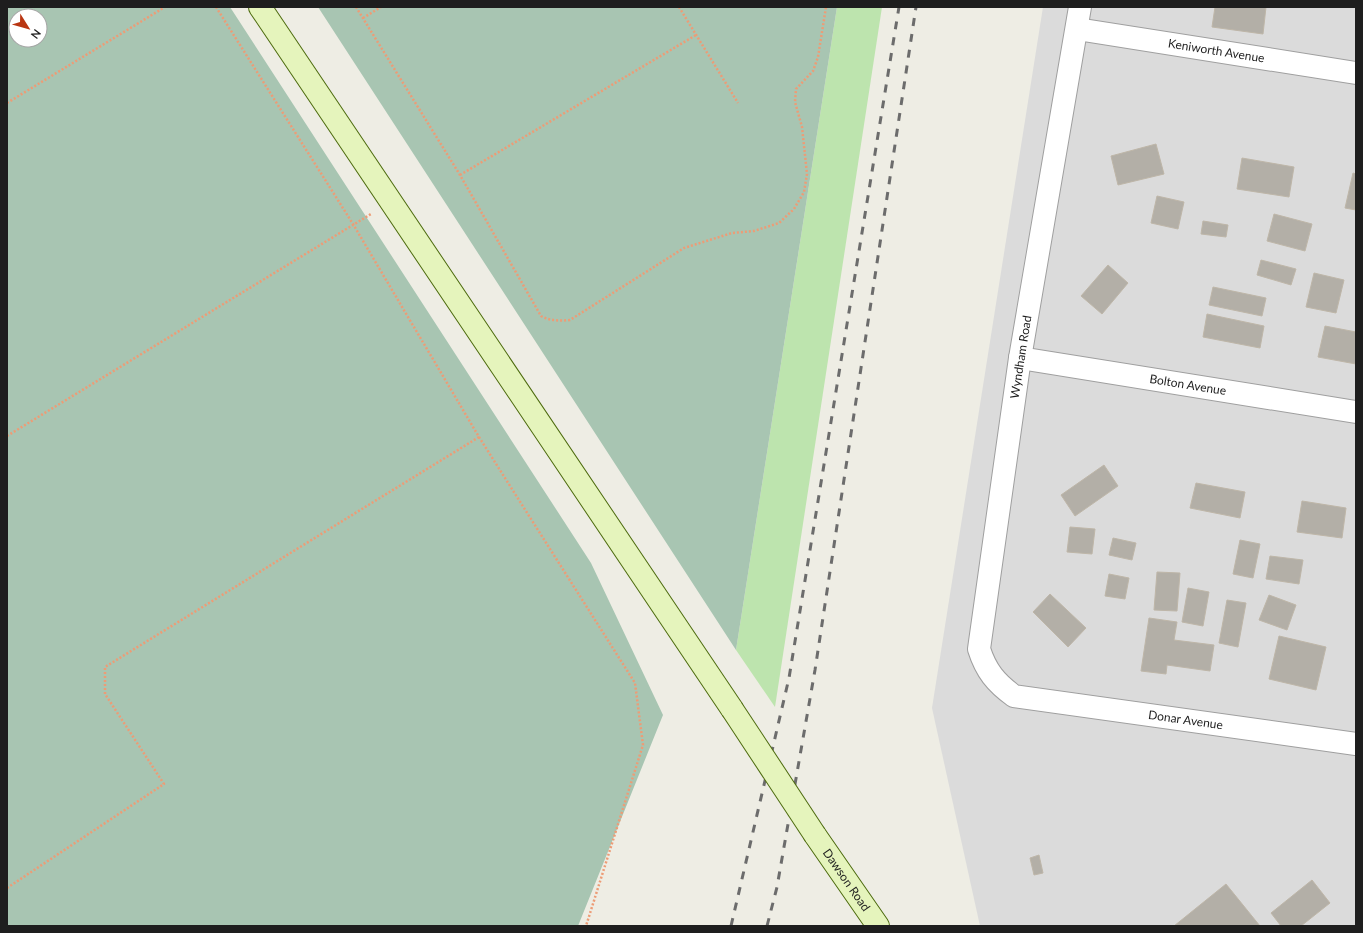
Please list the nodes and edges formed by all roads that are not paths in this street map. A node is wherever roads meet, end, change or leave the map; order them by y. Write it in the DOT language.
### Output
graph roads {
  1 [pos="260,7"];
  2 [pos="1080,7"];
  3 [pos="1077,29"];
  4 [pos="1356,73"];
  5 [pos="1020,358"];
  6 [pos="1356,412"];
  7 [pos="1014,696"];
  8 [pos="1354,749"];
  9 [pos="878,926"];
  1 -- 9 [label="street, Dawson Road, bridge"];
  2 -- 3 [label="street, Wyndham Road"];
  3 -- 4 [label="street, Keniworth Avenue"];
  3 -- 5 [label="street, Wyndham Road"];
  5 -- 6 [label="street, Bolton Avenue"];
  5 -- 7 [label="street, Wyndham Road"];
  7 -- 8 [label="street, Donar Avenue"];
}
